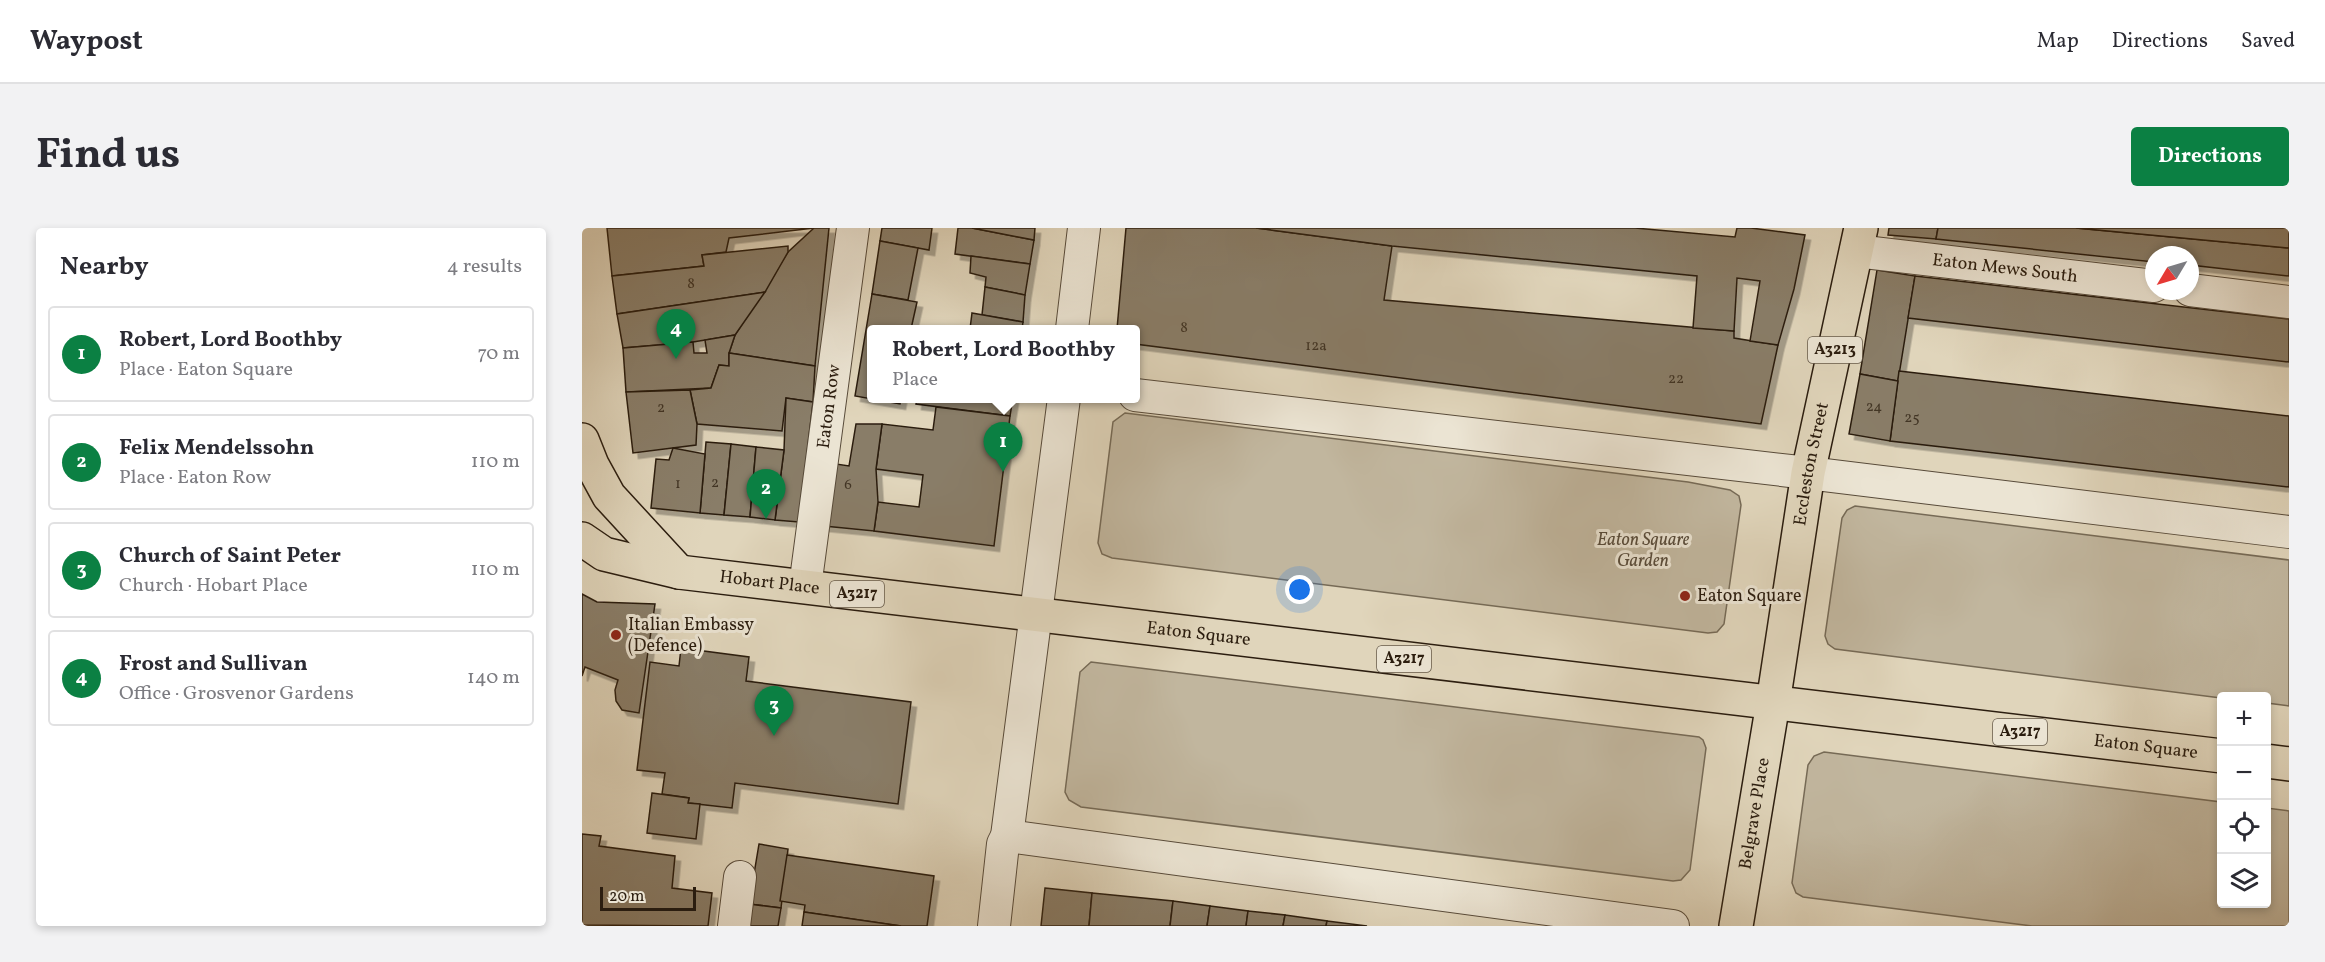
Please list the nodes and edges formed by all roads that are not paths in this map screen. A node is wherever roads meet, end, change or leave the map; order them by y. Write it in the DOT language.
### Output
graph roads {
  1 [pos="853,228"];
  2 [pos="1084,228"];
  3 [pos="1858,239"];
  4 [pos="2145,285"];
  5 [pos="2199,291"];
  6 [pos="2289,302"];
  7 [pos="1073,325"];
  8 [pos="1140,396"];
  9 [pos="1063,403"];
  10 [pos="582,440"];
  11 [pos="1808,472"];
  12 [pos="2289,532"];
  13 [pos="582,539"];
  14 [pos="679,572"];
  15 [pos="805,587"];
  16 [pos="1035,615"];
  17 [pos="1773,702"];
  18 [pos="2217,755"];
  19 [pos="2271,762"];
  20 [pos="2289,764"];
  21 [pos="1007,836"];
  22 [pos="740,877"];
  23 [pos="734,926"];
  24 [pos="994,926"];
  25 [pos="1673,926"];
  26 [pos="1736,926"];
  1 -- 15 [label="street, Eaton Row"];
  2 -- 7 [label="street"];
  3 -- 4 [label="street, Eaton Mews South"];
  3 -- 11 [label="main road, Eccleston Street / A3213"];
  5 -- 6 [label="street"];
  8 -- 11 [label="street"];
  9 -- 16 [label="street"];
  10 -- 14 [label="main road"];
  11 -- 12 [label="street"];
  11 -- 17 [label="main road, Eccleston Street / A3213"];
  13 -- 14 [label="main road, Hobart Place / A3217"];
  14 -- 15 [label="main road, Hobart Place / A3217"];
  15 -- 16 [label="main road, Hobart Place / A3217"];
  16 -- 17 [label="main road, Eaton Square / A3217"];
  16 -- 21 [label="street"];
  17 -- 18 [label="main road, Eaton Square / A3217"];
  17 -- 26 [label="main road, Belgrave Place"];
  19 -- 20 [label="main road"];
  21 -- 24 [label="street"];
  21 -- 25 [label="street"];
  22 -- 23 [label="street"];
}
